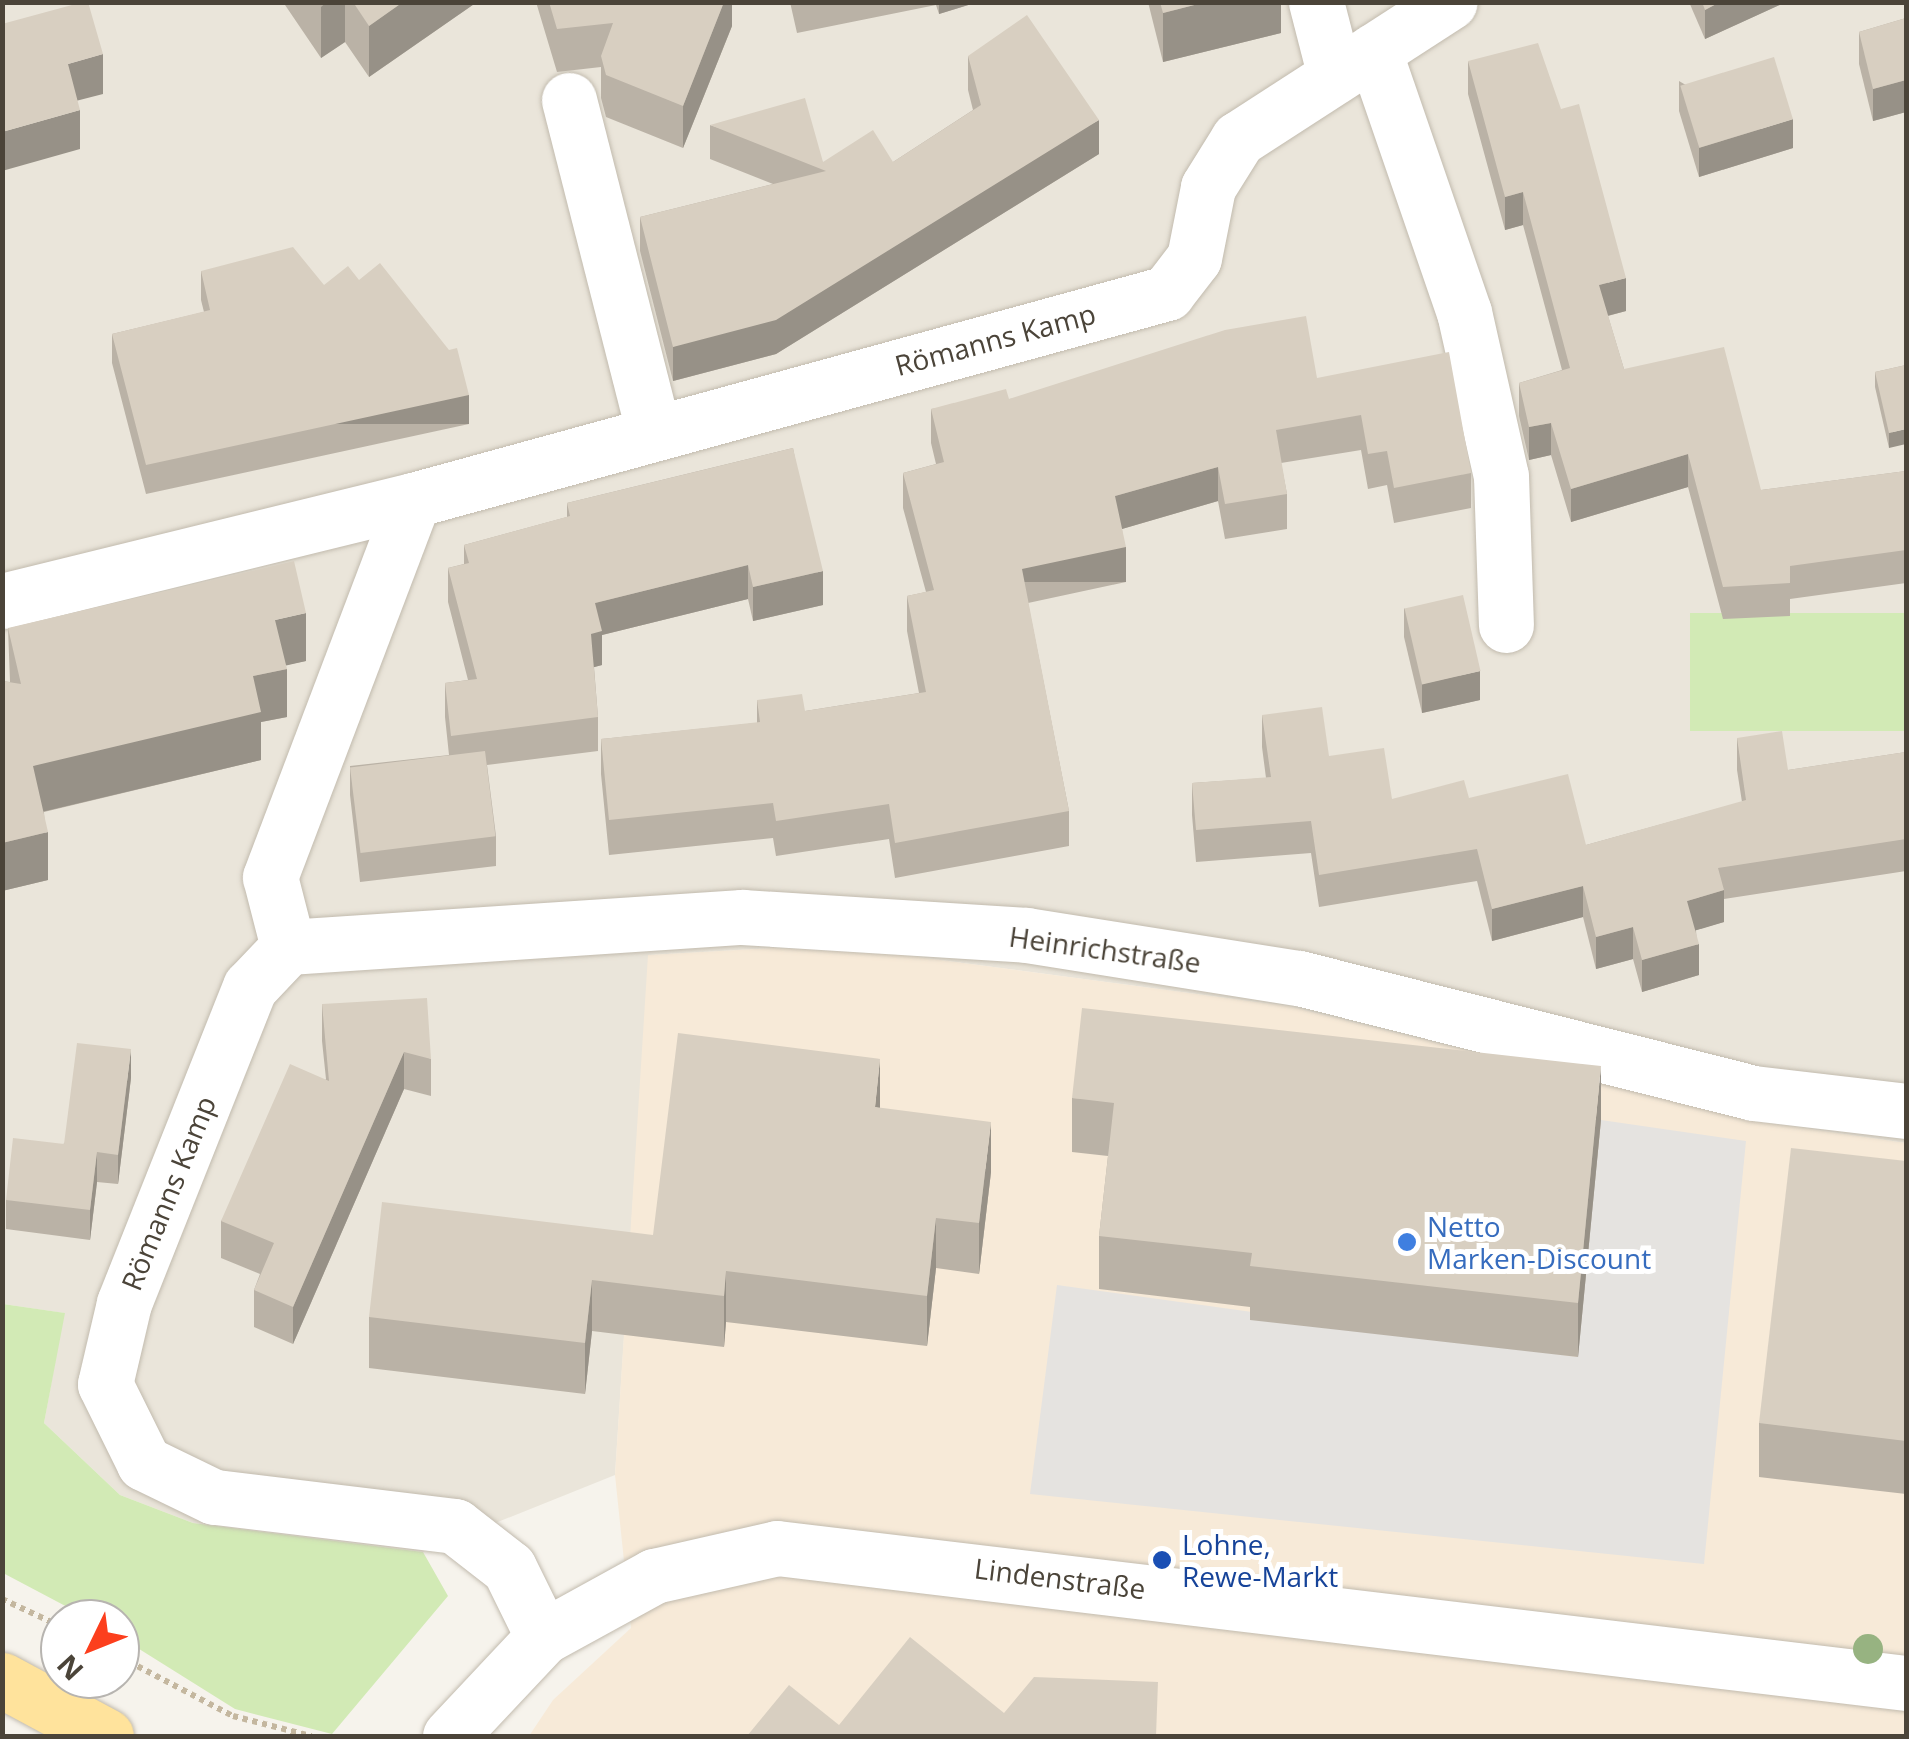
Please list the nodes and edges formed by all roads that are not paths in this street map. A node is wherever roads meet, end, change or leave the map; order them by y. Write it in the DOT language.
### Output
graph roads {
  1 [pos="1316,2"];
  2 [pos="1450,2"];
  3 [pos="1355,63"];
  4 [pos="569,100"];
  5 [pos="653,430"];
  6 [pos="413,500"];
  7 [pos="2,602"];
  8 [pos="1506,626"];
  9 [pos="288,946"];
  10 [pos="1906,1110"];
  11 [pos="543,1637"];
  12 [pos="2,1680"];
  13 [pos="1906,1683"];
  14 [pos="106,1736"];
  15 [pos="450,1736"];
  1 -- 3 [label="street"];
  2 -- 3 [label="street, Römanns Kamp"];
  3 -- 5 [label="street, Römanns Kamp"];
  3 -- 8 [label="street"];
  4 -- 5 [label="street"];
  5 -- 6 [label="street, Römanns Kamp"];
  6 -- 7 [label="street, Römanns Kamp"];
  6 -- 9 [label="street"];
  9 -- 10 [label="street, Heinrichstraße"];
  9 -- 11 [label="street, Römanns Kamp"];
  11 -- 13 [label="street, Lindenstraße"];
  11 -- 15 [label="street, Lindenstraße"];
  12 -- 14 [label="main road"];
}
